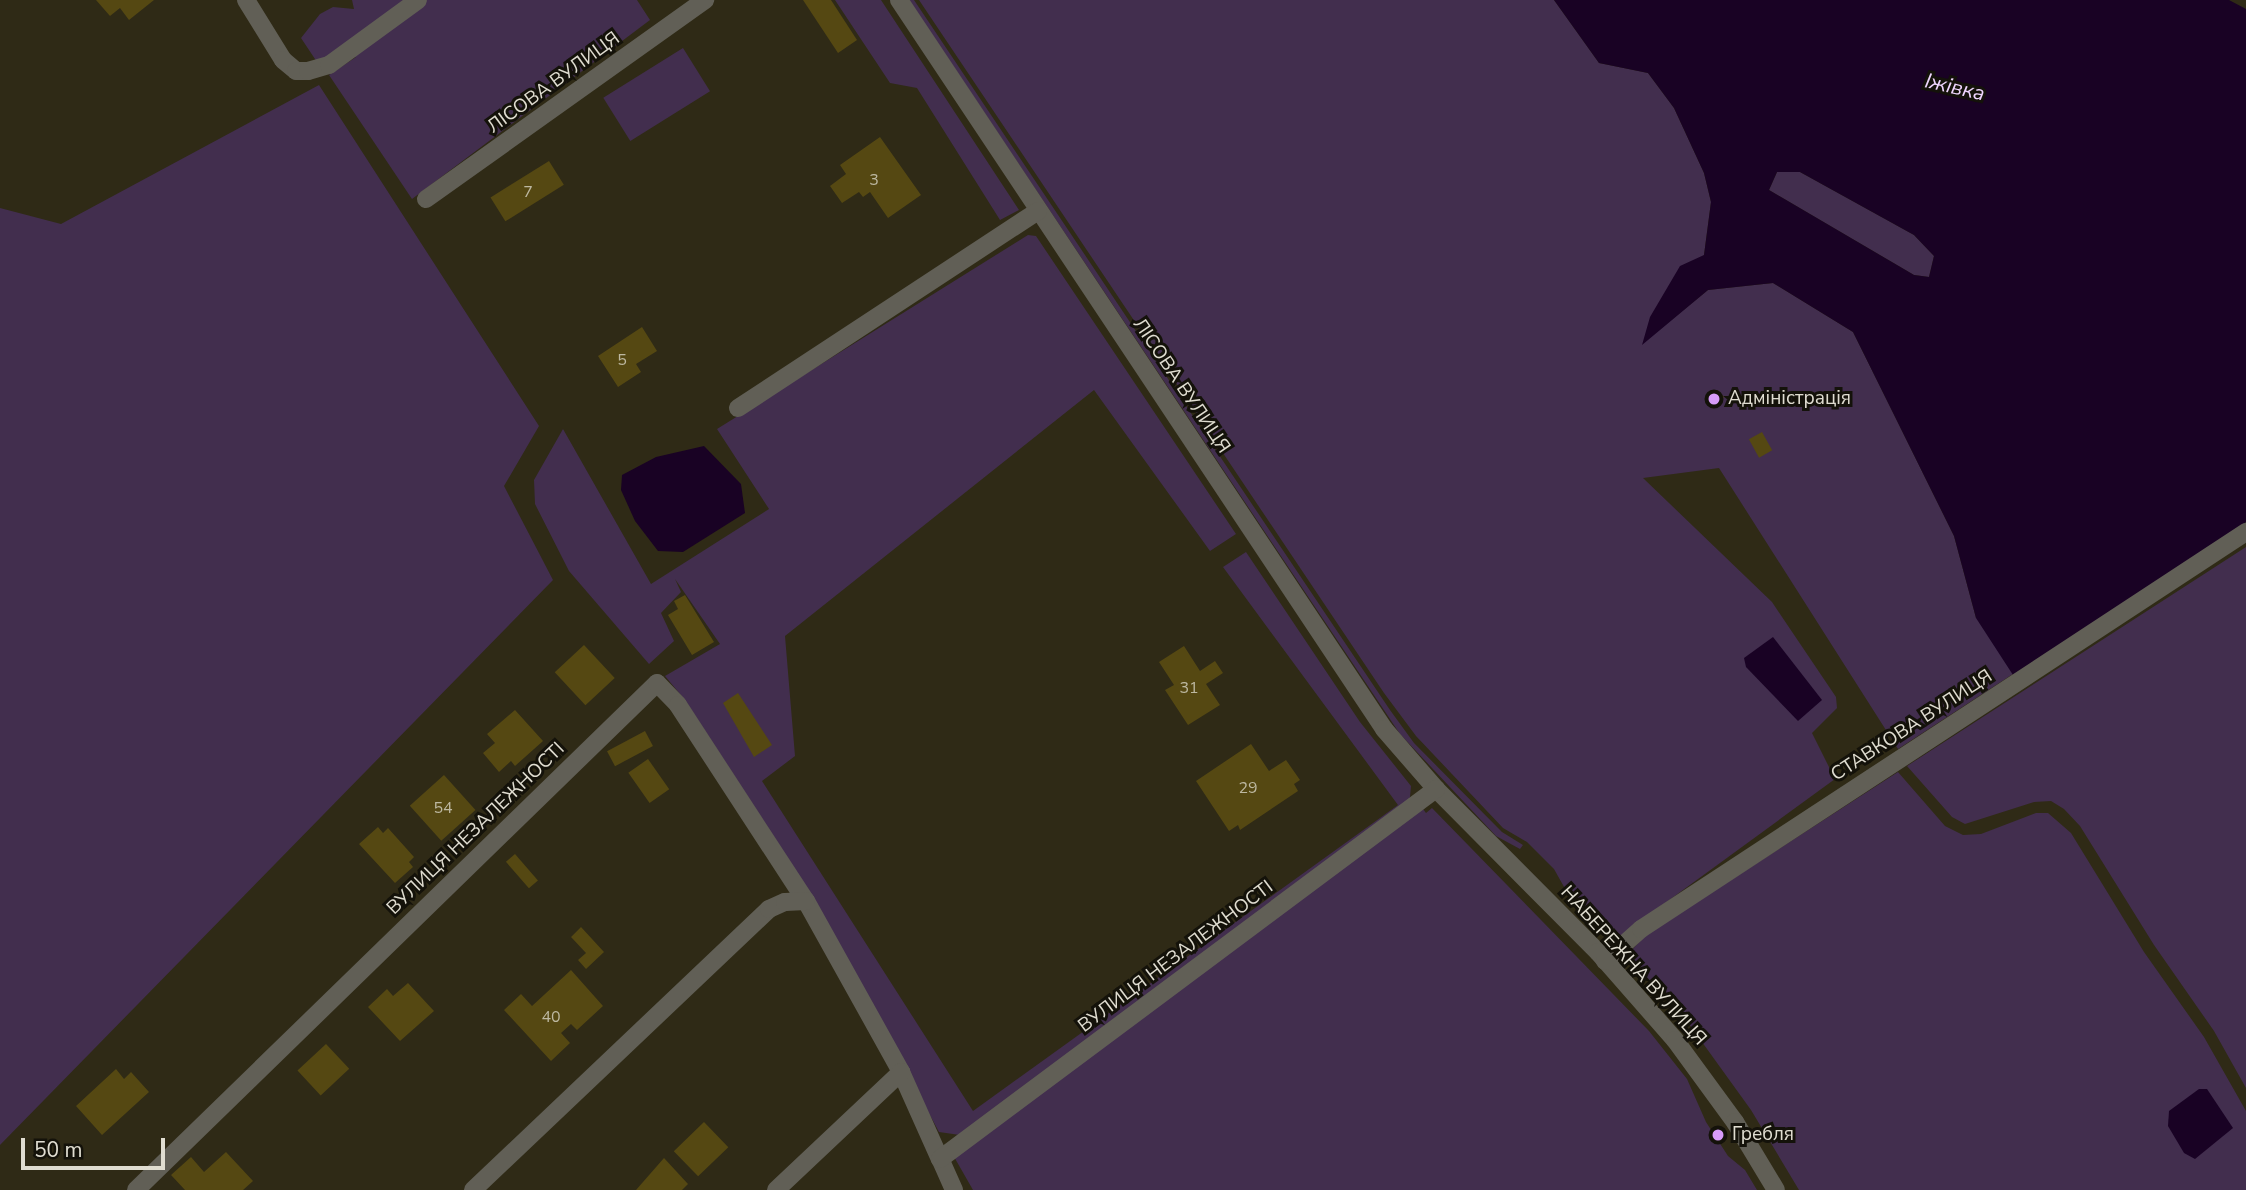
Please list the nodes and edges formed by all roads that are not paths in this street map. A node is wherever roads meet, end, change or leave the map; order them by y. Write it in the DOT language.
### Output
graph roads {
  1 [pos="246,0"];
  2 [pos="418,0"];
  3 [pos="705,0"];
  4 [pos="899,0"];
  5 [pos="426,199"];
  6 [pos="1038,211"];
  7 [pos="738,408"];
  8 [pos="2246,532"];
  9 [pos="1436,789"];
  10 [pos="806,901"];
  11 [pos="1605,961"];
  12 [pos="901,1073"];
  13 [pos="940,1159"];
  14 [pos="136,1190"];
  15 [pos="473,1190"];
  16 [pos="776,1190"];
  17 [pos="954,1190"];
  18 [pos="1776,1190"];
  1 -- 2 [label="street"];
  3 -- 5 [label="street, ЛІСОВА ВУЛИЦЯ"];
  4 -- 6 [label="street, ЛІСОВА ВУЛИЦЯ"];
  6 -- 7 [label="street"];
  6 -- 9 [label="street, ЛІСОВА ВУЛИЦЯ"];
  8 -- 11 [label="street, СТАВКОВА ВУЛИЦЯ"];
  9 -- 11 [label="street, НАБЕРЕЖНА ВУЛИЦЯ"];
  9 -- 13 [label="street, ВУЛИЦЯ НЕЗАЛЕЖНОСТІ"];
  10 -- 12 [label="street, ВУЛИЦЯ НЕЗАЛЕЖНОСТІ"];
  10 -- 14 [label="street, ВУЛИЦЯ НЕЗАЛЕЖНОСТІ"];
  10 -- 15 [label="street"];
  11 -- 18 [label="street, НАБЕРЕЖНА ВУЛИЦЯ"];
  12 -- 13 [label="street, ВУЛИЦЯ НЕЗАЛЕЖНОСТІ"];
  12 -- 16 [label="street"];
  13 -- 17 [label="street, ВУЛИЦЯ НЕЗАЛЕЖНОСТІ"];
}
